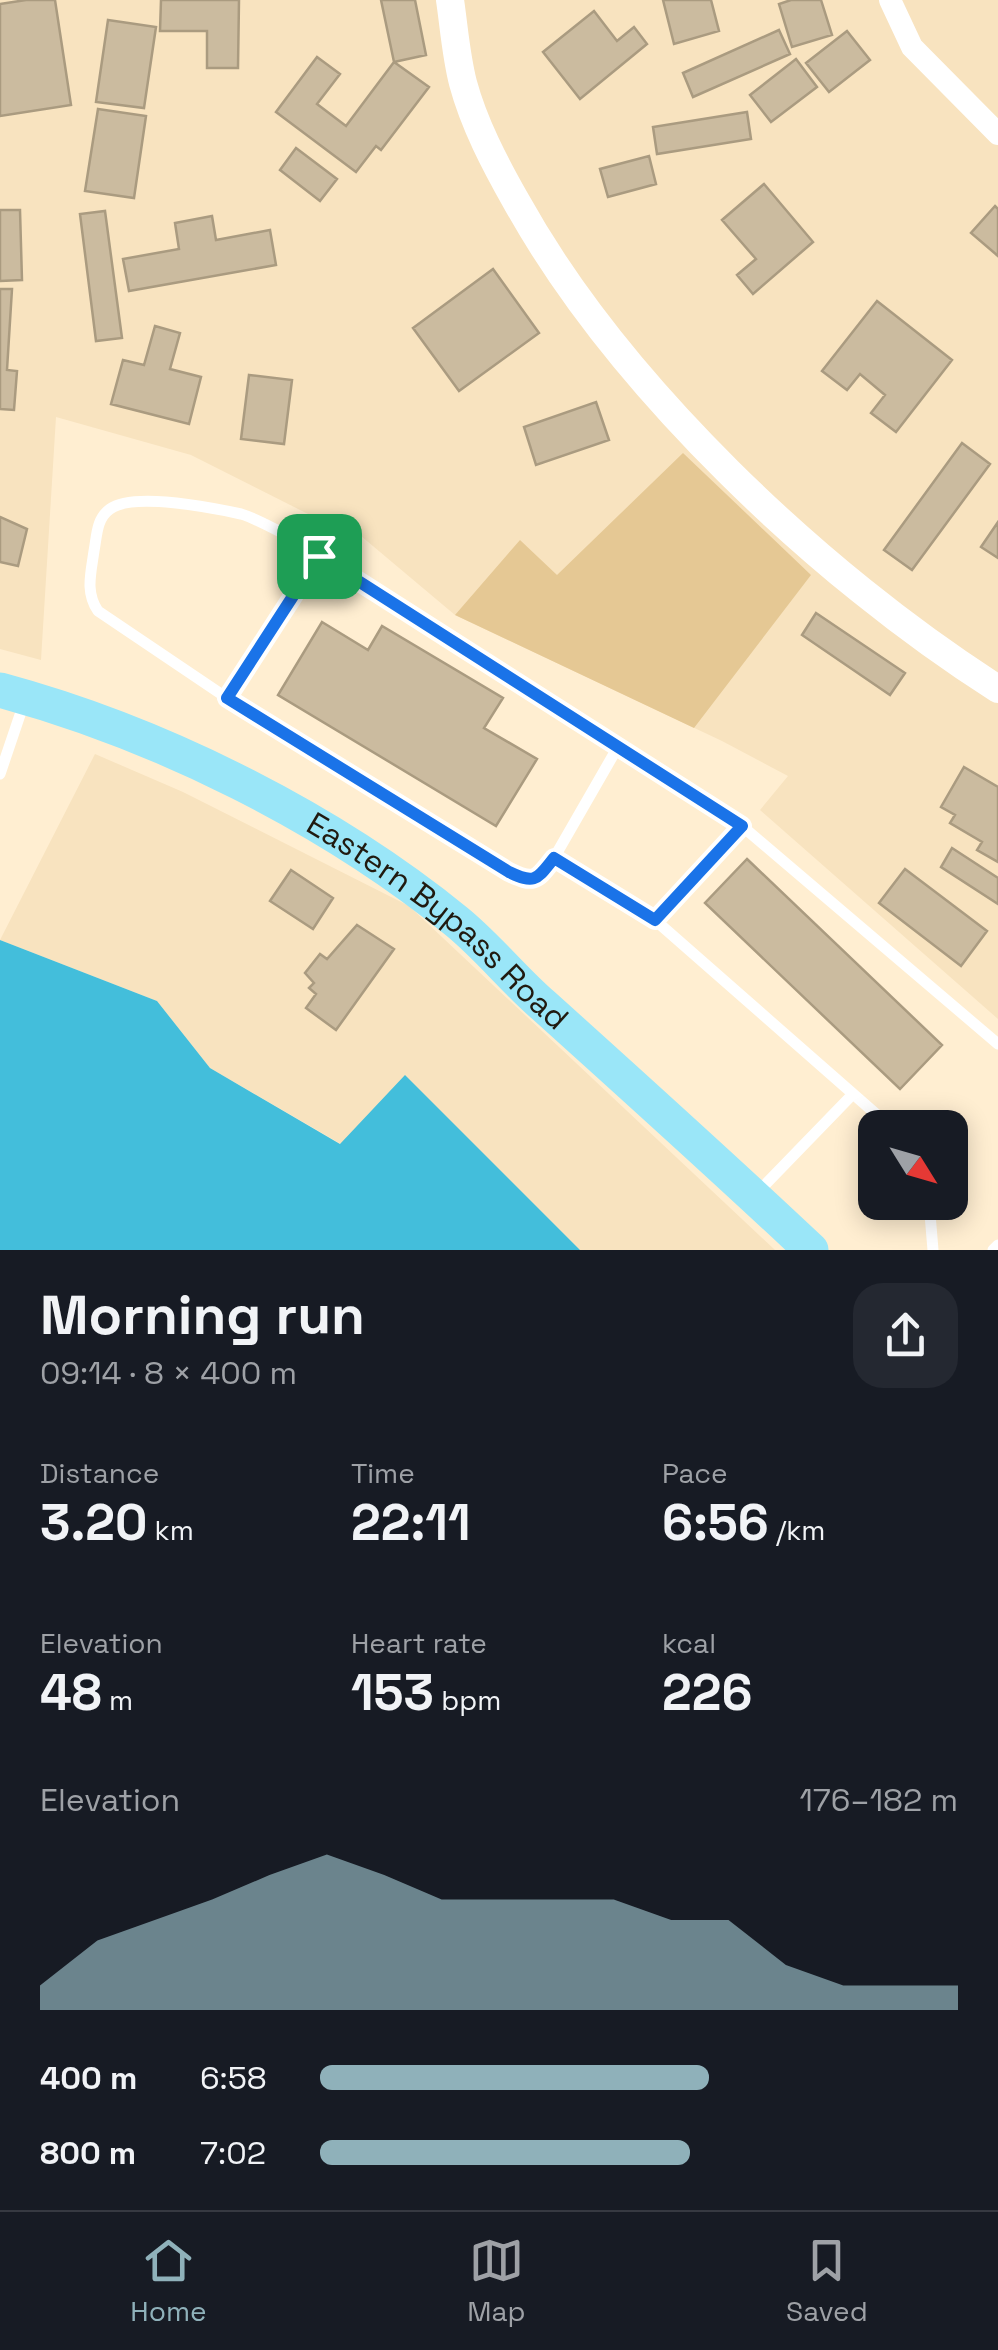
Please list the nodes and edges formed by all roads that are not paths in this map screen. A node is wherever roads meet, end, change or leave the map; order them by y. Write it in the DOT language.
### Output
graph roads {
  1 [pos="450,0"];
  2 [pos="890,0"];
  3 [pos="998,134"];
  4 [pos="319,556"];
  5 [pos="998,689"];
  6 [pos="13,693"];
  7 [pos="227,698"];
  8 [pos="619,745"];
  9 [pos="0,774"];
  10 [pos="742,826"];
  11 [pos="554,858"];
  12 [pos="655,920"];
  13 [pos="998,1044"];
  14 [pos="852,1095"];
  15 [pos="870,1110"];
  16 [pos="754,1196"];
  17 [pos="930,1220"];
  18 [pos="811,1250"];
  19 [pos="933,1250"];
  1 -- 5 [label="street"];
  2 -- 3 [label="street"];
  4 -- 7 [label="lane"];
  4 -- 7 [label="lane"];
  4 -- 8 [label="lane"];
  6 -- 9 [label="lane"];
  6 -- 16 [label="main road, Eastern Bypass Road"];
  7 -- 11 [label="lane"];
  8 -- 10 [label="lane"];
  8 -- 11 [label="lane"];
  10 -- 12 [label="lane"];
  10 -- 13 [label="lane"];
  11 -- 12 [label="lane"];
  12 -- 14 [label="lane"];
  14 -- 15 [label="lane"];
  14 -- 16 [label="lane"];
  16 -- 18 [label="main road, Eastern Bypass Road"];
  17 -- 19 [label="lane"];
}
